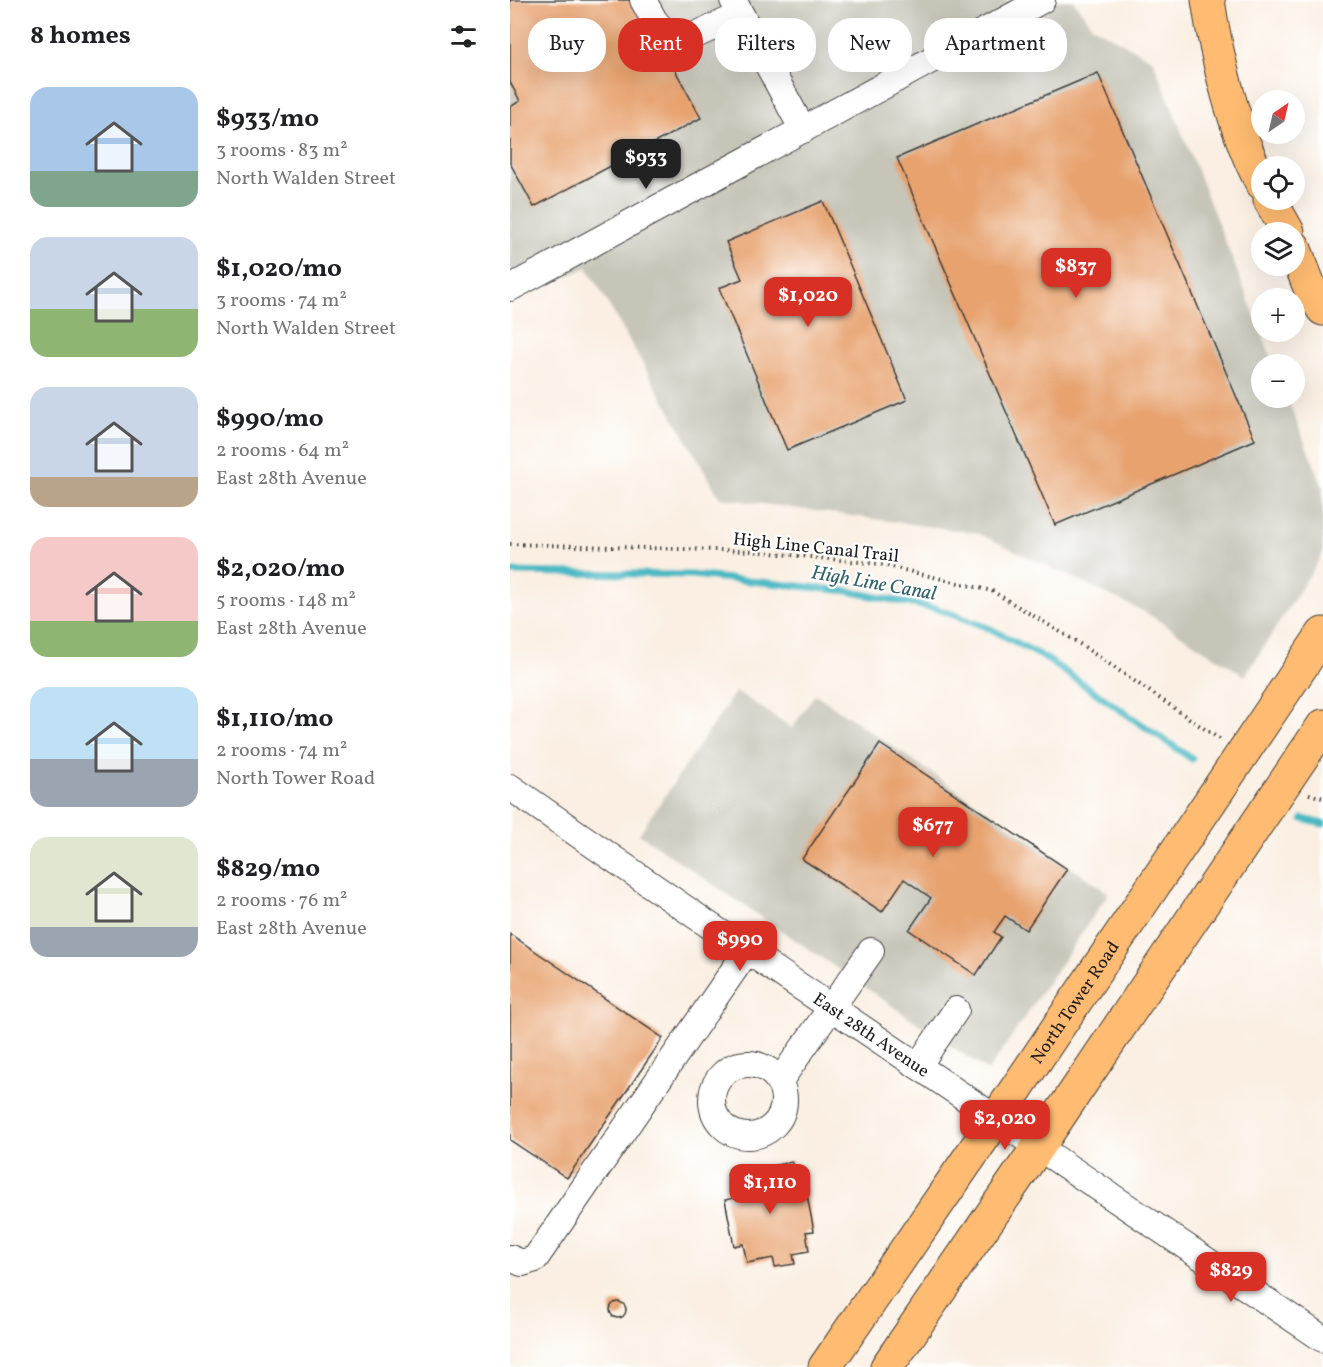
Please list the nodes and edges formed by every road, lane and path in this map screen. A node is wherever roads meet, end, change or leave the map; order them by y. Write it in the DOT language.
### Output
graph roads {
  1 [pos="643,0"];
  2 [pos="1042,0"];
  3 [pos="1208,0"];
  4 [pos="737,8"];
  5 [pos="803,130"];
  6 [pos="1251,164"];
  7 [pos="1305,258"];
  8 [pos="1305,274"];
  9 [pos="1323,280"];
  10 [pos="510,288"];
  11 [pos="1323,309"];
  12 [pos="510,544"];
  13 [pos="1323,634"];
  14 [pos="1323,726"];
  15 [pos="1218,738"];
  16 [pos="510,787"];
  17 [pos="1302,791"];
  18 [pos="1323,798"];
  19 [pos="747,951"];
  20 [pos="871,951"];
  21 [pos="831,1007"];
  22 [pos="956,1010"];
  23 [pos="918,1066"];
  24 [pos="779,1082"];
  25 [pos="996,1119"];
  26 [pos="1038,1147"];
  27 [pos="510,1258"];
  28 [pos="1323,1339"];
  29 [pos="825,1367"];
  30 [pos="887,1367"];
  1 -- 4 [label="street"];
  2 -- 5 [label="street"];
  3 -- 6 [label="main road"];
  4 -- 5 [label="street"];
  5 -- 10 [label="street"];
  7 -- 9 [label="main road"];
  8 -- 11 [label="main road"];
  12 -- 15 [label="path, High Line Canal Trail"];
  13 -- 25 [label="main road, North Tower Road"];
  14 -- 26 [label="main road"];
  16 -- 19 [label="street, East 28th Avenue"];
  17 -- 18 [label="path"];
  19 -- 21 [label="street, East 28th Avenue"];
  19 -- 27 [label="street"];
  20 -- 21 [label="street"];
  21 -- 23 [label="street, East 28th Avenue"];
  21 -- 24 [label="street"];
  22 -- 23 [label="street"];
  23 -- 25 [label="street, East 28th Avenue"];
  25 -- 26 [label="street, East 28th Avenue"];
  25 -- 29 [label="main road, North Tower Road"];
  26 -- 28 [label="street, East 28th Avenue"];
  26 -- 30 [label="main road"];
}
